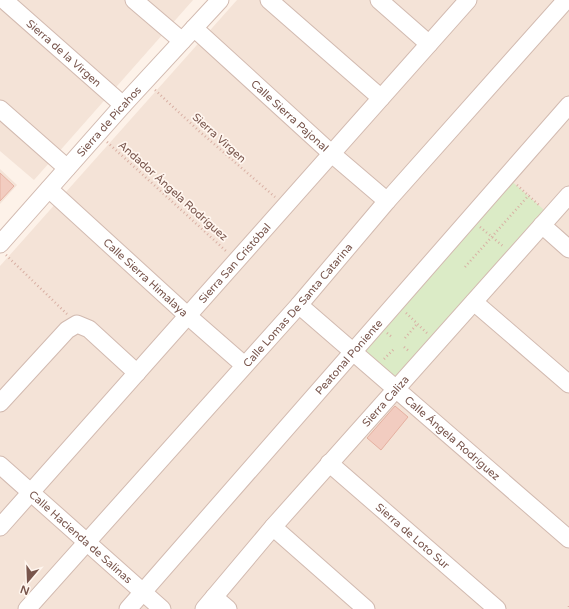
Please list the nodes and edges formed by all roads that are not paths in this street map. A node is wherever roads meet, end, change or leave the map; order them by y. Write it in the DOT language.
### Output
graph roads {
  1 [pos="4,0"];
  2 [pos="134,0"];
  3 [pos="220,0"];
  4 [pos="269,0"];
  5 [pos="379,0"];
  6 [pos="468,0"];
  7 [pos="566,0"];
  8 [pos="194,28"];
  9 [pos="182,41"];
  10 [pos="429,44"];
  11 [pos="381,98"];
  12 [pos="123,105"];
  13 [pos="569,105"];
  14 [pos="0,108"];
  15 [pos="332,154"];
  16 [pos="67,168"];
  17 [pos="49,189"];
  18 [pos="569,195"];
  19 [pos="387,201"];
  20 [pos="546,221"];
  21 [pos="0,244"];
  22 [pos="569,249"];
  23 [pos="474,302"];
  24 [pos="299,304"];
  25 [pos="188,316"];
  26 [pos="352,352"];
  27 [pos="244,365"];
  28 [pos="137,373"];
  29 [pos="569,384"];
  30 [pos="400,385"];
  31 [pos="0,403"];
  32 [pos="330,462"];
  33 [pos="0,465"];
  34 [pos="31,492"];
  35 [pos="0,527"];
  36 [pos="273,527"];
  37 [pos="569,539"];
  38 [pos="87,542"];
  39 [pos="142,592"];
  40 [pos="209,603"];
  41 [pos="27,609"];
  42 [pos="128,609"];
  43 [pos="162,609"];
  44 [pos="228,609"];
  45 [pos="366,609"];
  46 [pos="497,609"];
  1 -- 12 [label="street, Sierra de la Virgen"];
  2 -- 9 [label="street"];
  3 -- 8 [label="street, Sierra de Picahos"];
  4 -- 11 [label="street"];
  5 -- 10 [label="street"];
  6 -- 10 [label="street, Sierra San Cristóbal"];
  7 -- 19 [label="street, Calle Lomas De Santa Catarina"];
  8 -- 9 [label="street, Sierra de Picahos"];
  8 -- 15 [label="street, Calle Sierra Pajonal"];
  9 -- 12 [label="street, Sierra de Picahos"];
  10 -- 11 [label="street, Sierra San Cristóbal"];
  11 -- 15 [label="street, Sierra San Cristóbal"];
  12 -- 16 [label="street, Sierra de Picahos"];
  13 -- 26 [label="street, Peatonal Poniente"];
  14 -- 16 [label="street"];
  15 -- 19 [label="street, Calle Sierra Pajonal"];
  15 -- 25 [label="street, Sierra San Cristóbal"];
  16 -- 17 [label="street, Sierra de Picahos"];
  17 -- 21 [label="street, Sierra de Picahos"];
  17 -- 25 [label="street, Calle Sierra Himalaya"];
  18 -- 20 [label="street, Sierra Caliza"];
  19 -- 24 [label="street, Calle Lomas De Santa Catarina"];
  20 -- 22 [label="street"];
  20 -- 23 [label="street, Sierra Caliza"];
  23 -- 29 [label="street"];
  23 -- 30 [label="street, Sierra Caliza"];
  24 -- 26 [label="street, Calle Ángela Rodríguez"];
  24 -- 27 [label="street, Calle Lomas De Santa Catarina"];
  25 -- 27 [label="street, Calle Sierra Himalaya"];
  25 -- 28 [label="street, Sierra San Cristóbal"];
  26 -- 30 [label="street, Calle Ángela Rodríguez"];
  26 -- 39 [label="street, Peatonal Poniente"];
  27 -- 38 [label="street, Calle Lomas De Santa Catarina"];
  28 -- 31 [label="street"];
  28 -- 34 [label="street, Sierra San Cristóbal"];
  30 -- 32 [label="street, Sierra Caliza"];
  30 -- 37 [label="street, Calle Ángela Rodríguez"];
  32 -- 36 [label="street, Sierra Caliza"];
  32 -- 46 [label="street, Sierra de Loto Sur"];
  33 -- 34 [label="street, Calle Hacienda de Salinas"];
  34 -- 35 [label="street, Sierra San Cristóbal"];
  34 -- 38 [label="street, Calle Hacienda de Salinas"];
  36 -- 40 [label="street, Sierra Caliza"];
  36 -- 45 [label="street"];
  38 -- 39 [label="street, Calle Hacienda de Salinas"];
  38 -- 41 [label="street, Calle Lomas De Santa Catarina"];
  39 -- 42 [label="street, Peatonal Poniente"];
  39 -- 43 [label="street, Calle Hacienda de Salinas"];
  40 -- 44 [label="street"];
}
